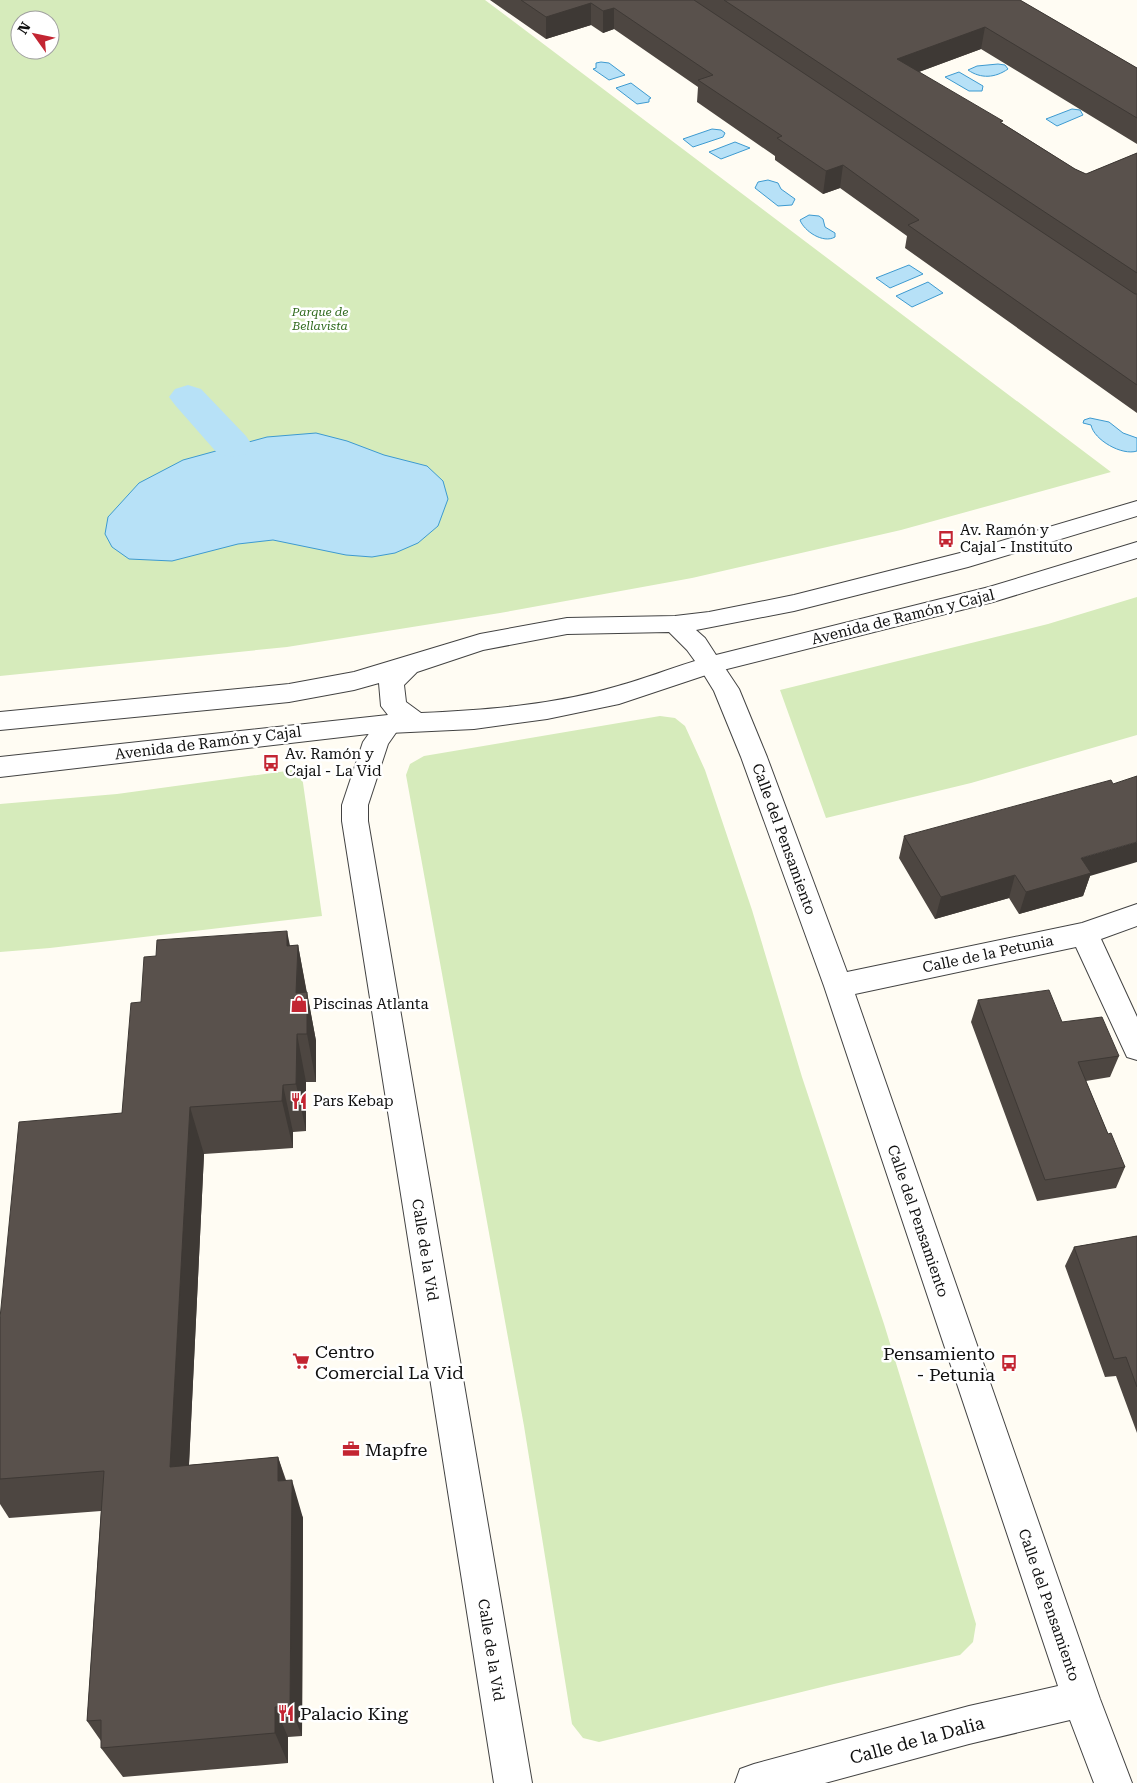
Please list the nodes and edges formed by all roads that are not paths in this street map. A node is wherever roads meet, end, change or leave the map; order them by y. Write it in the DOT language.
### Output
graph roads {
  1 [pos="1137,508"];
  2 [pos="1137,550"];
  3 [pos="675,624"];
  4 [pos="710,665"];
  5 [pos="408,666"];
  6 [pos="0,721"];
  7 [pos="402,723"];
  8 [pos="0,767"];
  9 [pos="1137,915"];
  10 [pos="1084,934"];
  11 [pos="838,986"];
  12 [pos="1137,1048"];
  13 [pos="1081,1699"];
  14 [pos="513,1783"];
  15 [pos="754,1783"];
  16 [pos="1113,1783"];
  1 -- 3 [label="street"];
  2 -- 4 [label="street, Avenida de Ramón y Cajal"];
  3 -- 4 [label="street, Calle del Pensamiento"];
  3 -- 5 [label="street"];
  4 -- 7 [label="street, Avenida de Ramón y Cajal"];
  4 -- 11 [label="street, Calle del Pensamiento"];
  5 -- 6 [label="street"];
  5 -- 7 [label="street"];
  7 -- 8 [label="street, Avenida de Ramón y Cajal"];
  7 -- 14 [label="street, Calle de la Vid"];
  9 -- 10 [label="street, Calle de la Petunia"];
  10 -- 11 [label="street, Calle de la Petunia"];
  10 -- 12 [label="street"];
  11 -- 13 [label="street, Calle del Pensamiento"];
  13 -- 15 [label="street, Calle de la Dalia"];
  13 -- 16 [label="street, Calle del Pensamiento"];
}
